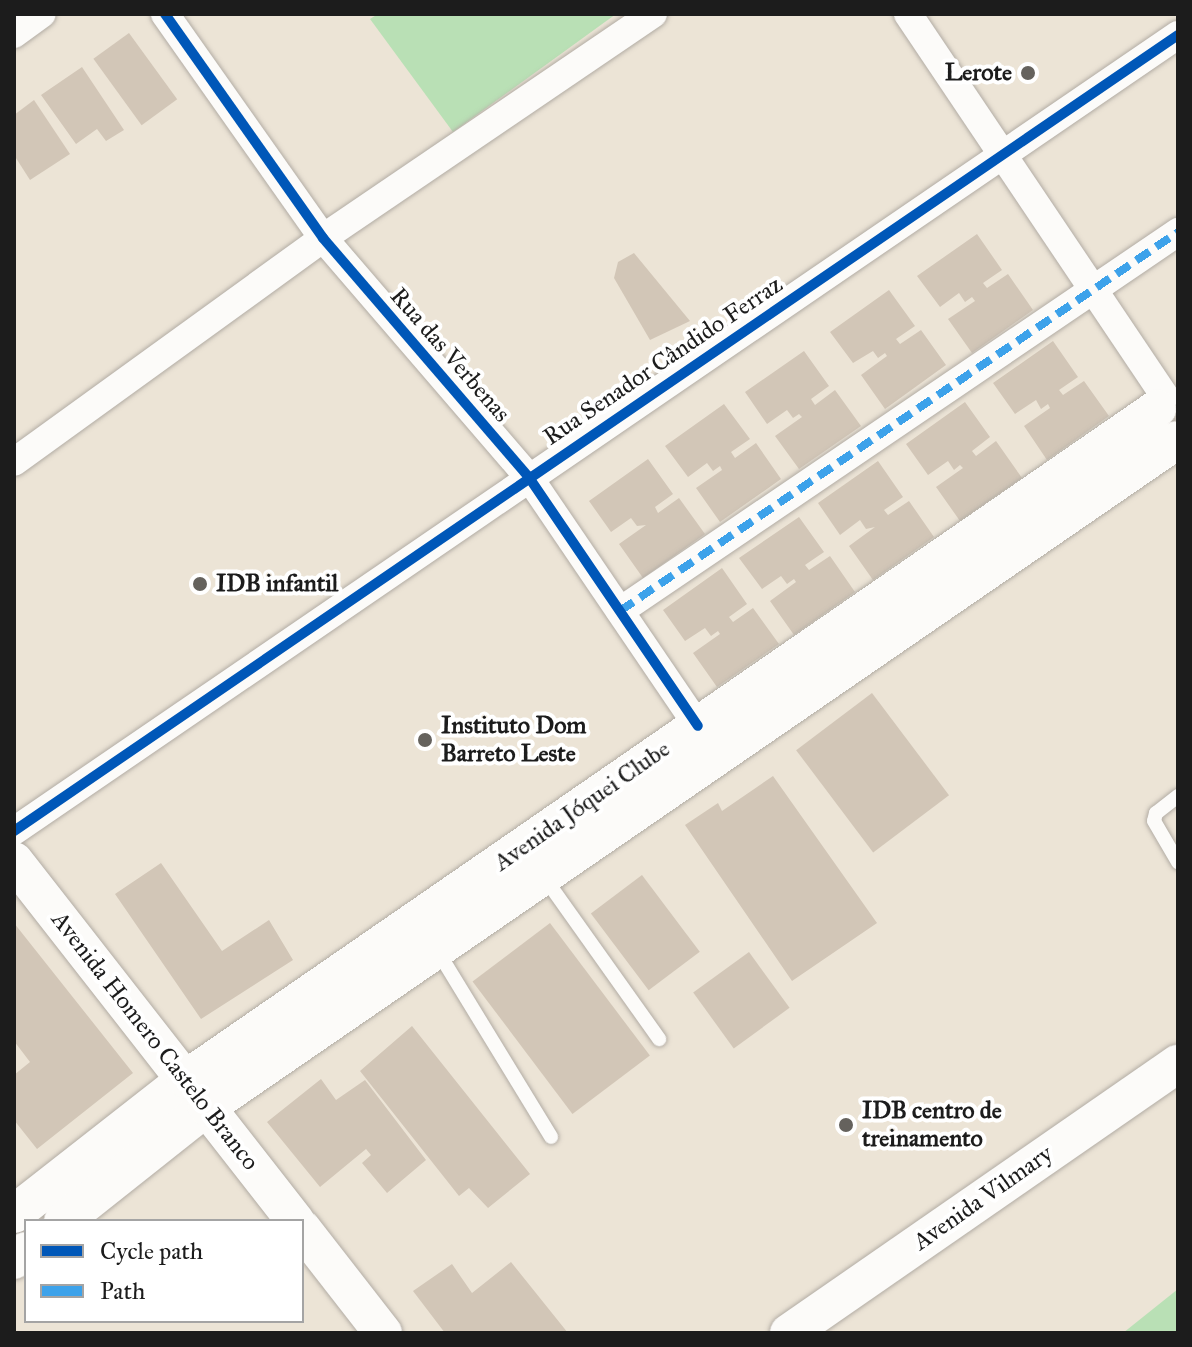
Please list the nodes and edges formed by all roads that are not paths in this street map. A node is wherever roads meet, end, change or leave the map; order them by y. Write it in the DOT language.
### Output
graph roads {
  1 [pos="42,14"];
  2 [pos="165,14"];
  3 [pos="653,14"];
  4 [pos="908,14"];
  5 [pos="14,34"];
  6 [pos="1178,35"];
  7 [pos="1004,156"];
  8 [pos="1178,232"];
  9 [pos="323,238"];
  10 [pos="1095,292"];
  11 [pos="1171,415"];
  12 [pos="14,462"];
  13 [pos="528,476"];
  14 [pos="620,611"];
  15 [pos="708,742"];
  16 [pos="1178,796"];
  17 [pos="14,831"];
  18 [pos="1177,860"];
  19 [pos="14,861"];
  20 [pos="544,876"];
  21 [pos="437,950"];
  22 [pos="659,1039"];
  23 [pos="1178,1064"];
  24 [pos="196,1093"];
  25 [pos="551,1137"];
  26 [pos="14,1214"];
  27 [pos="65,1219"];
  28 [pos="293,1219"];
  29 [pos="304,1232"];
  30 [pos="383,1333"];
  31 [pos="789,1333"];
  1 -- 5 [label="street"];
  2 -- 9 [label="street, Rua das Verbenas"];
  3 -- 9 [label="street"];
  4 -- 7 [label="street"];
  6 -- 7 [label="street, Rua Senador Cândido Ferraz"];
  7 -- 10 [label="street"];
  7 -- 13 [label="street, Rua Senador Cândido Ferraz"];
  8 -- 10 [label="street"];
  9 -- 12 [label="street"];
  9 -- 13 [label="street, Rua das Verbenas"];
  10 -- 11 [label="street"];
  10 -- 14 [label="street"];
  11 -- 15 [label="main road, Avenida Jóquei Clube"];
  13 -- 14 [label="street, Rua das Verbenas"];
  13 -- 17 [label="street, Rua Senador Cândido Ferraz"];
  14 -- 15 [label="street, Rua das Verbenas"];
  15 -- 20 [label="main road, Avenida Jóquei Clube"];
  15 -- 24 [label="main road, Avenida Jóquei Clube"];
  16 -- 18 [label="lane"];
  19 -- 24 [label="main road, Avenida Homero Castelo Branco"];
  20 -- 21 [label="main road, Avenida Jóquei Clube"];
  20 -- 22 [label="lane"];
  21 -- 24 [label="main road, Avenida Jóquei Clube"];
  21 -- 25 [label="lane"];
  23 -- 31 [label="main road, Avenida Vilmary"];
  24 -- 26 [label="main road, Avenida Jóquei Clube"];
  24 -- 27 [label="main road, Avenida Jóquei Clube"];
  24 -- 28 [label="main road, Avenida Homero Castelo Branco"];
  29 -- 30 [label="main road"];
}
